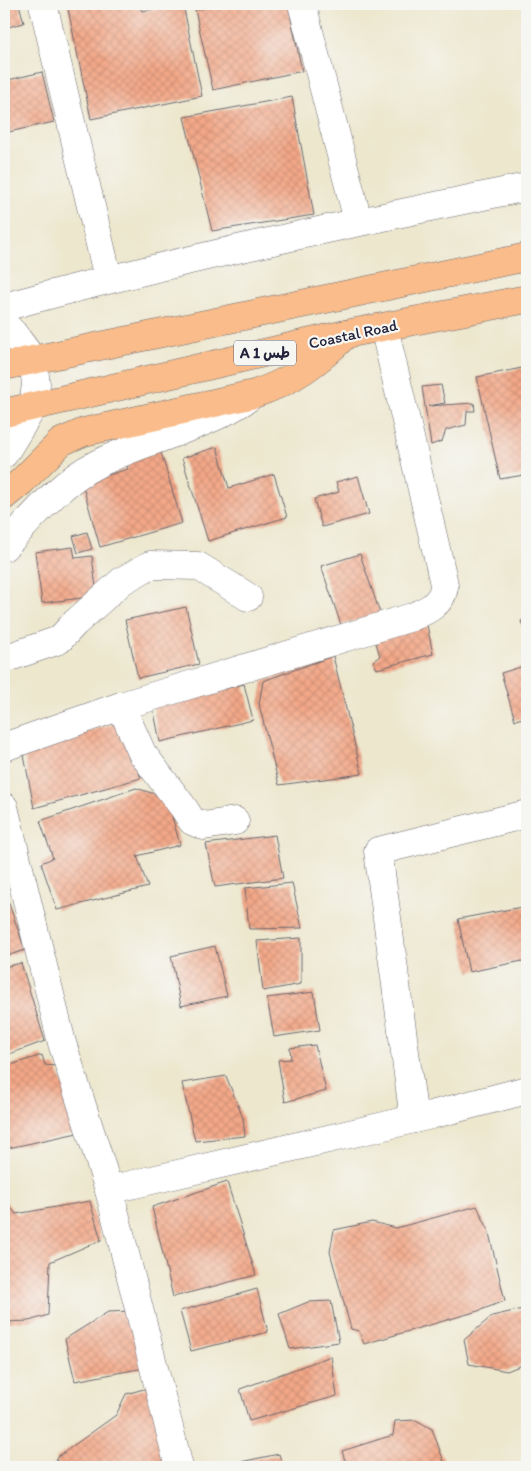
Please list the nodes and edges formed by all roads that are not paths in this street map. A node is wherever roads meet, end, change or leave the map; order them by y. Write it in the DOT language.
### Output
graph roads {
  1 [pos="43,4"];
  2 [pos="302,4"];
  3 [pos="527,187"];
  4 [pos="358,221"];
  5 [pos="527,257"];
  6 [pos="108,278"];
  7 [pos="527,299"];
  8 [pos="4,307"];
  9 [pos="4,324"];
  10 [pos="384,326"];
  11 [pos="346,334"];
  12 [pos="33,360"];
  13 [pos="4,366"];
  14 [pos="254,394"];
  15 [pos="33,407"];
  16 [pos="4,413"];
  17 [pos="4,454"];
  18 [pos="4,496"];
  19 [pos="4,548"];
  20 [pos="248,598"];
  21 [pos="4,659"];
  22 [pos="121,706"];
  23 [pos="4,746"];
  24 [pos="4,807"];
  25 [pos="527,814"];
  26 [pos="235,821"];
  27 [pos="527,1090"];
  28 [pos="414,1119"];
  29 [pos="109,1190"];
  30 [pos="179,1467"];
  1 -- 6 [label="street"];
  2 -- 4 [label="street"];
  3 -- 4 [label="street"];
  4 -- 6 [label="street"];
  5 -- 12 [label="highway, A 1 طس"];
  6 -- 8 [label="street"];
  7 -- 10 [label="highway, Coastal Road / A 1 طس"];
  9 -- 12 [label="street"];
  10 -- 11 [label="highway, Coastal Road / A 1 طس"];
  10 -- 22 [label="street"];
  11 -- 14 [label="highway"];
  11 -- 15 [label="highway, Coastal Road / A 1 طس"];
  12 -- 13 [label="highway, A 1 طس"];
  12 -- 15 [label="street"];
  14 -- 18 [label="highway"];
  14 -- 19 [label="street"];
  15 -- 16 [label="highway, Coastal Road / A 1 طس"];
  15 -- 17 [label="street"];
  20 -- 21 [label="street"];
  22 -- 23 [label="street"];
  22 -- 26 [label="street"];
  24 -- 29 [label="street"];
  25 -- 28 [label="street"];
  27 -- 28 [label="street"];
  28 -- 29 [label="street"];
  29 -- 30 [label="street"];
}
